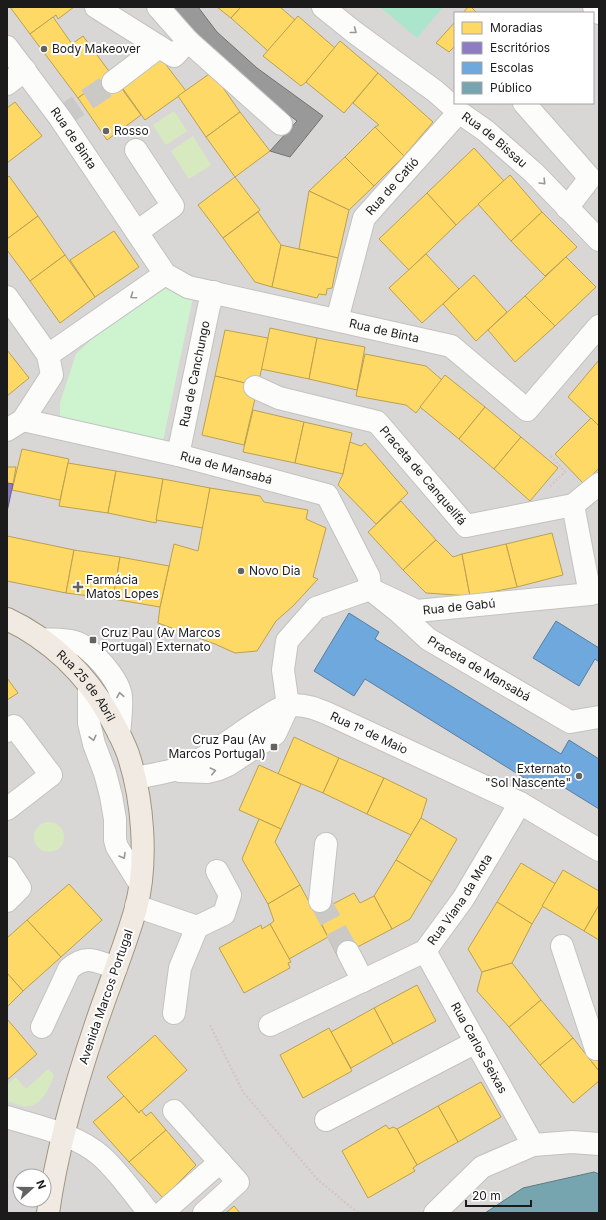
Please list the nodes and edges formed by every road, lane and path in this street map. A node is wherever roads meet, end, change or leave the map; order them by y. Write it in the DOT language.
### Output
graph roads {
  1 [pos="96,7"];
  2 [pos="158,7"];
  3 [pos="324,7"];
  4 [pos="594,7"];
  5 [pos="599,13"];
  6 [pos="188,41"];
  7 [pos="7,47"];
  8 [pos="159,47"];
  9 [pos="25,70"];
  10 [pos="113,82"];
  11 [pos="7,84"];
  12 [pos="454,103"];
  13 [pos="455,104"];
  14 [pos="525,104"];
  15 [pos="281,124"];
  16 [pos="136,150"];
  17 [pos="567,208"];
  18 [pos="595,228"];
  19 [pos="137,232"];
  20 [pos="165,274"];
  21 [pos="214,292"];
  22 [pos="7,297"];
  23 [pos="337,320"];
  24 [pos="599,326"];
  25 [pos="50,365"];
  26 [pos="255,387"];
  27 [pos="15,425"];
  28 [pos="178,455"];
  29 [pos="550,455"];
  30 [pos="599,484"];
  31 [pos="573,505"];
  32 [pos="535,512"];
  33 [pos="370,589"];
  34 [pos="595,593"];
  35 [pos="7,618"];
  36 [pos="41,638"];
  37 [pos="89,686"];
  38 [pos="288,706"];
  39 [pos="599,717"];
  40 [pos="7,731"];
  41 [pos="119,734"];
  42 [pos="135,778"];
  43 [pos="520,803"];
  44 [pos="7,809"];
  45 [pos="326,844"];
  46 [pos="599,850"];
  47 [pos="7,868"];
  48 [pos="217,871"];
  49 [pos="140,884"];
  50 [pos="7,901"];
  51 [pos="320,901"];
  52 [pos="136,906"];
  53 [pos="197,927"];
  54 [pos="562,946"];
  55 [pos="425,951"];
  56 [pos="348,952"];
  57 [pos="116,968"];
  58 [pos="363,981"];
  59 [pos="174,1014"];
  60 [pos="210,1025"];
  61 [pos="270,1025"];
  62 [pos="42,1027"];
  63 [pos="476,1042"];
  64 [pos="596,1049"];
  65 [pos="174,1111"];
  66 [pos="7,1118"];
  67 [pos="326,1120"];
  68 [pos="63,1135"];
  69 [pos="599,1144"];
  70 [pos="533,1145"];
  71 [pos="220,1162"];
  72 [pos="48,1213"];
  73 [pos="149,1213"];
  74 [pos="162,1213"];
  75 [pos="204,1213"];
  76 [pos="358,1213"];
  77 [pos="435,1213"];
  1 -- 8 [label="street"];
  2 -- 6 [label="street"];
  3 -- 12 [label="street, Rua de Bissau, one-way"];
  4 -- 5 [label="street"];
  6 -- 8 [label="street"];
  6 -- 15 [label="street"];
  7 -- 9 [label="street, Rua de Binta"];
  8 -- 10 [label="street"];
  9 -- 11 [label="street"];
  9 -- 19 [label="street, Rua de Binta"];
  12 -- 23 [label="street, Rua de Catió"];
  13 -- 17 [label="street, Rua de Bissau, one-way"];
  14 -- 17 [label="street"];
  16 -- 19 [label="street"];
  17 -- 18 [label="street, Rua de Bissau"];
  19 -- 20 [label="street, Rua de Binta"];
  20 -- 21 [label="street, Rua de Binta"];
  20 -- 25 [label="street, one-way"];
  21 -- 23 [label="street, Rua de Binta"];
  21 -- 28 [label="street, Rua de Canchungo"];
  22 -- 25 [label="street"];
  23 -- 24 [label="street, Rua de Binta"];
  25 -- 27 [label="street"];
  26 -- 32 [label="street, Praceta de Canquelifá"];
  27 -- 28 [label="street, Rua de Mansabá"];
  28 -- 33 [label="street, Rua de Mansabá"];
  29 -- 32 [label="path"];
  30 -- 31 [label="street, Praceta de Canquelifá"];
  31 -- 32 [label="street, Praceta de Canquelifá"];
  31 -- 34 [label="street"];
  33 -- 34 [label="street, Rua de Gabú"];
  33 -- 38 [label="street"];
  33 -- 39 [label="street, Praceta de Mansabá"];
  35 -- 36 [label="main road, Rua 25 de Abril"];
  36 -- 37 [label="main road, Rua 25 de Abril"];
  41 -- 36 [label="street, one-way"];
  37 -- 41 [label="main road, Rua 25 de Abril"];
  37 -- 49 [label="street, one-way"];
  38 -- 42 [label="street, Rua 1º de Maio"];
  38 -- 43 [label="street, Rua 1º de Maio"];
  40 -- 44 [label="street"];
  41 -- 42 [label="main road, Rua 25 de Abril"];
  42 -- 49 [label="main road, Avenida Marcos Portugal"];
  43 -- 46 [label="street, Rua 1º de Maio"];
  43 -- 55 [label="street, Rua Viana da Mota"];
  45 -- 51 [label="street"];
  47 -- 50 [label="street"];
  48 -- 53 [label="street"];
  49 -- 52 [label="main road, Avenida Marcos Portugal"];
  52 -- 53 [label="street"];
  52 -- 57 [label="main road, Avenida Marcos Portugal"];
  53 -- 59 [label="street"];
  54 -- 64 [label="street"];
  55 -- 58 [label="street, Rua Viana da Mota"];
  55 -- 63 [label="street, Rua Carlos Seixas"];
  56 -- 58 [label="street"];
  57 -- 62 [label="street"];
  57 -- 68 [label="main road, Avenida Marcos Portugal"];
  58 -- 61 [label="street, Rua Viana da Mota"];
  60 -- 76 [label="path"];
  63 -- 67 [label="street"];
  63 -- 70 [label="street, Rua Carlos Seixas"];
  65 -- 71 [label="street"];
  66 -- 68 [label="street"];
  68 -- 72 [label="main road, Avenida Marcos Portugal"];
  68 -- 73 [label="street"];
  69 -- 70 [label="street"];
  70 -- 77 [label="street"];
  71 -- 74 [label="street"];
  71 -- 75 [label="street"];
}
